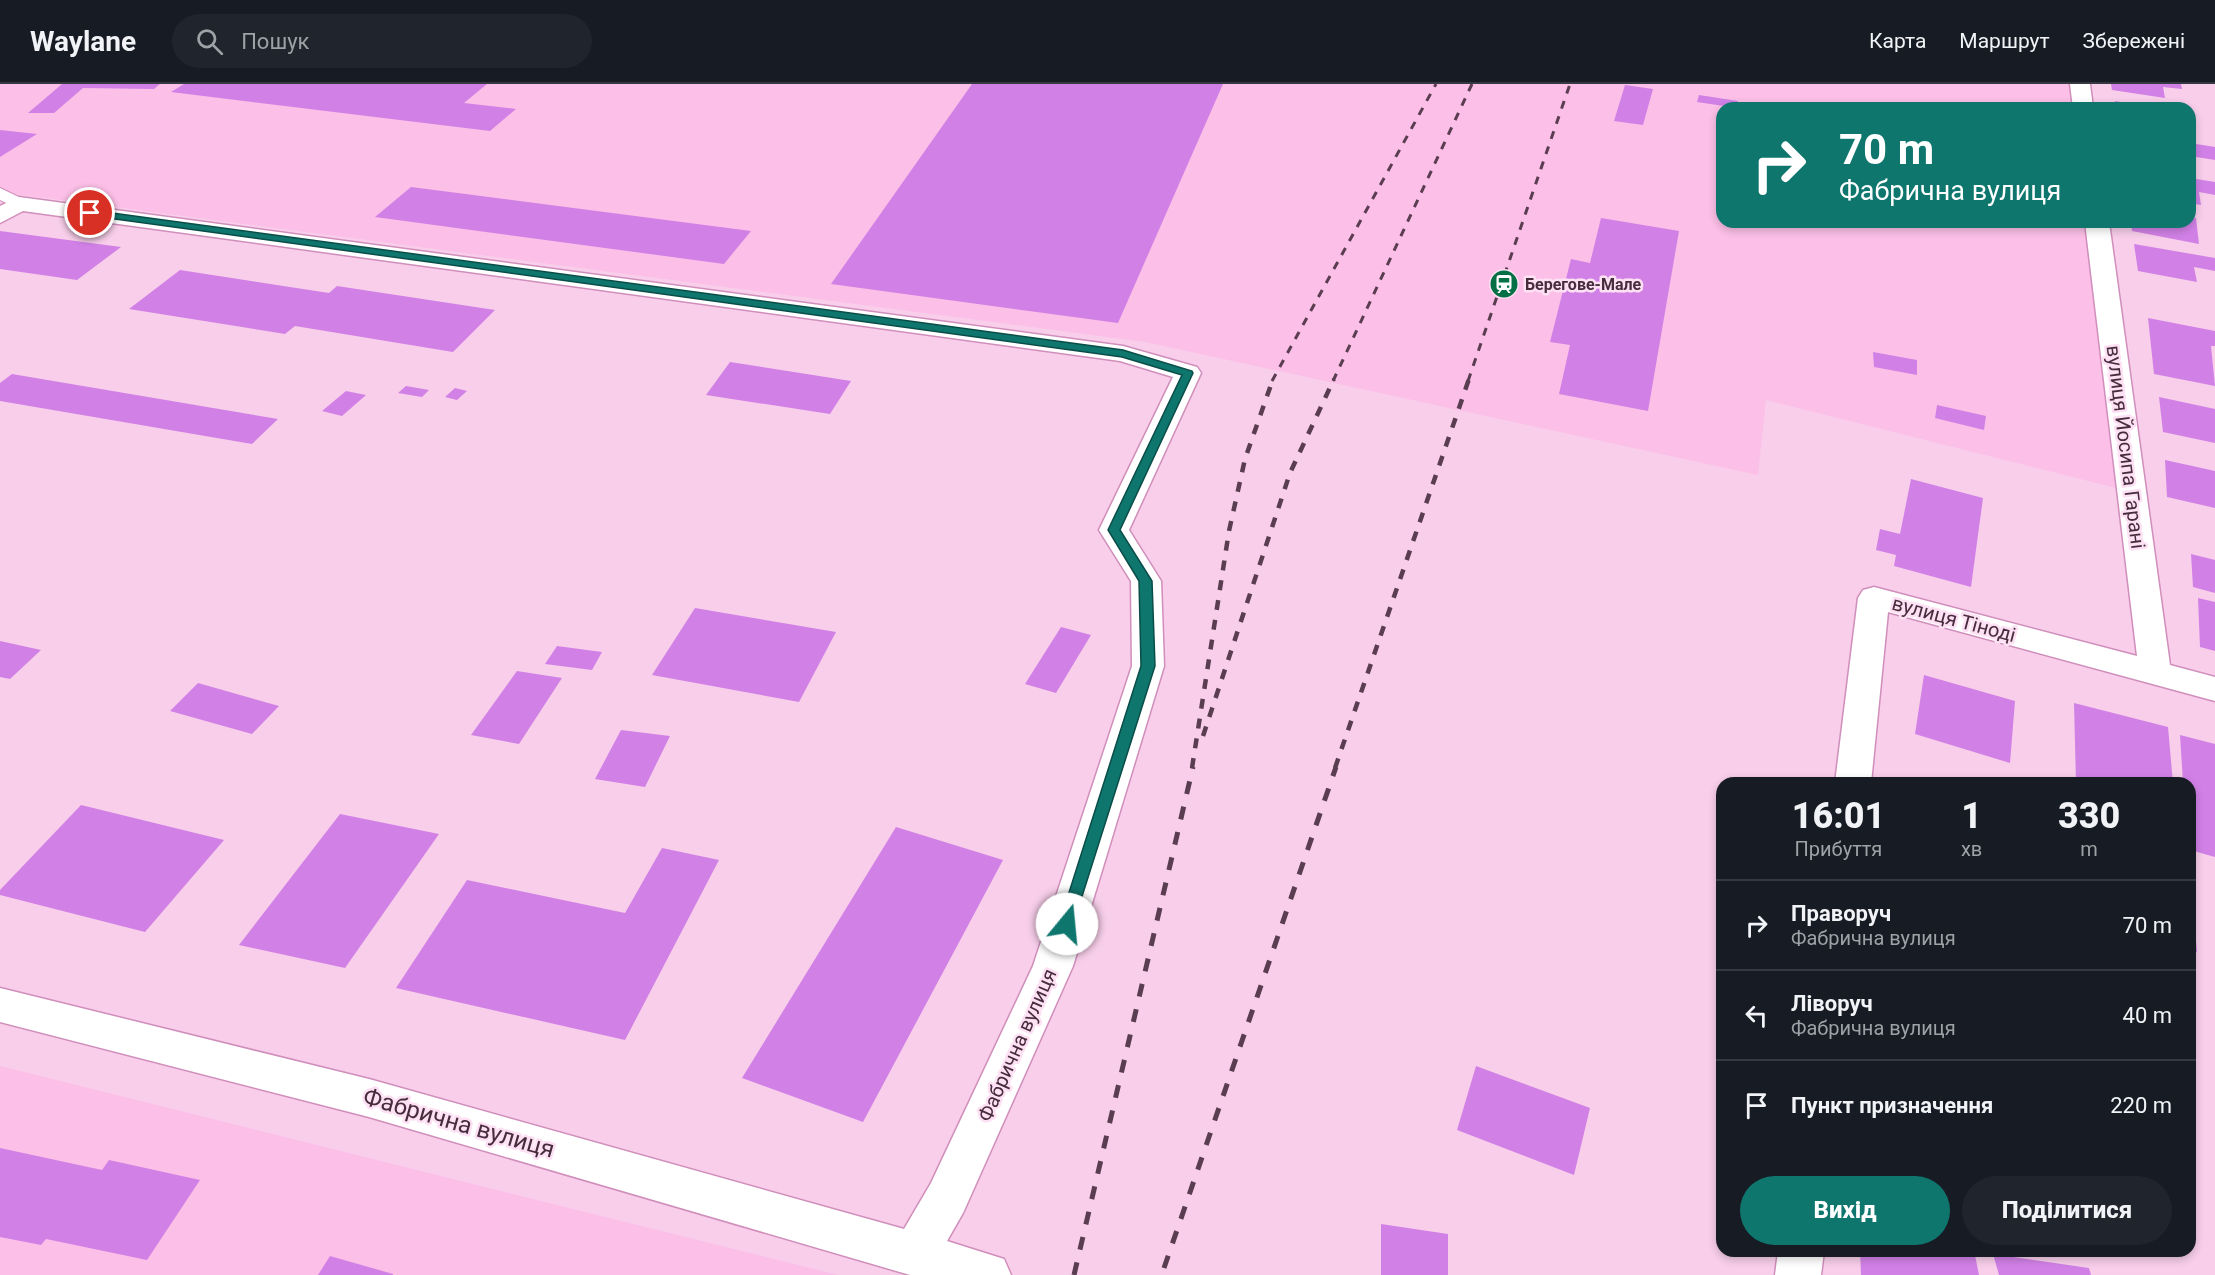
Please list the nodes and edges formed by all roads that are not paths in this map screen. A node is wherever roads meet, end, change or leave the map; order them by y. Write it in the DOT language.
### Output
graph roads {
  1 [pos="2080,84"];
  2 [pos="2082,102"];
  3 [pos="6,204"];
  4 [pos="2098,228"];
  5 [pos="2155,673"];
  6 [pos="2215,688"];
  7 [pos="1854,777"];
  8 [pos="0,1005"];
  9 [pos="915,1252"];
  10 [pos="1800,1257"];
  11 [pos="988,1275"];
  12 [pos="1798,1275"];
  1 -- 2 [label="street"];
  3 -- 9 [label="street, Фабрична вулиця"];
  4 -- 5 [label="street, вулиця Йосипа Гарані"];
  5 -- 6 [label="street, вулиця Тіноді"];
  5 -- 7 [label="street, вулиця Тіноді"];
  8 -- 9 [label="street, Фабрична вулиця"];
  9 -- 11 [label="street, Фабрична вулиця"];
  10 -- 12 [label="street"];
}
